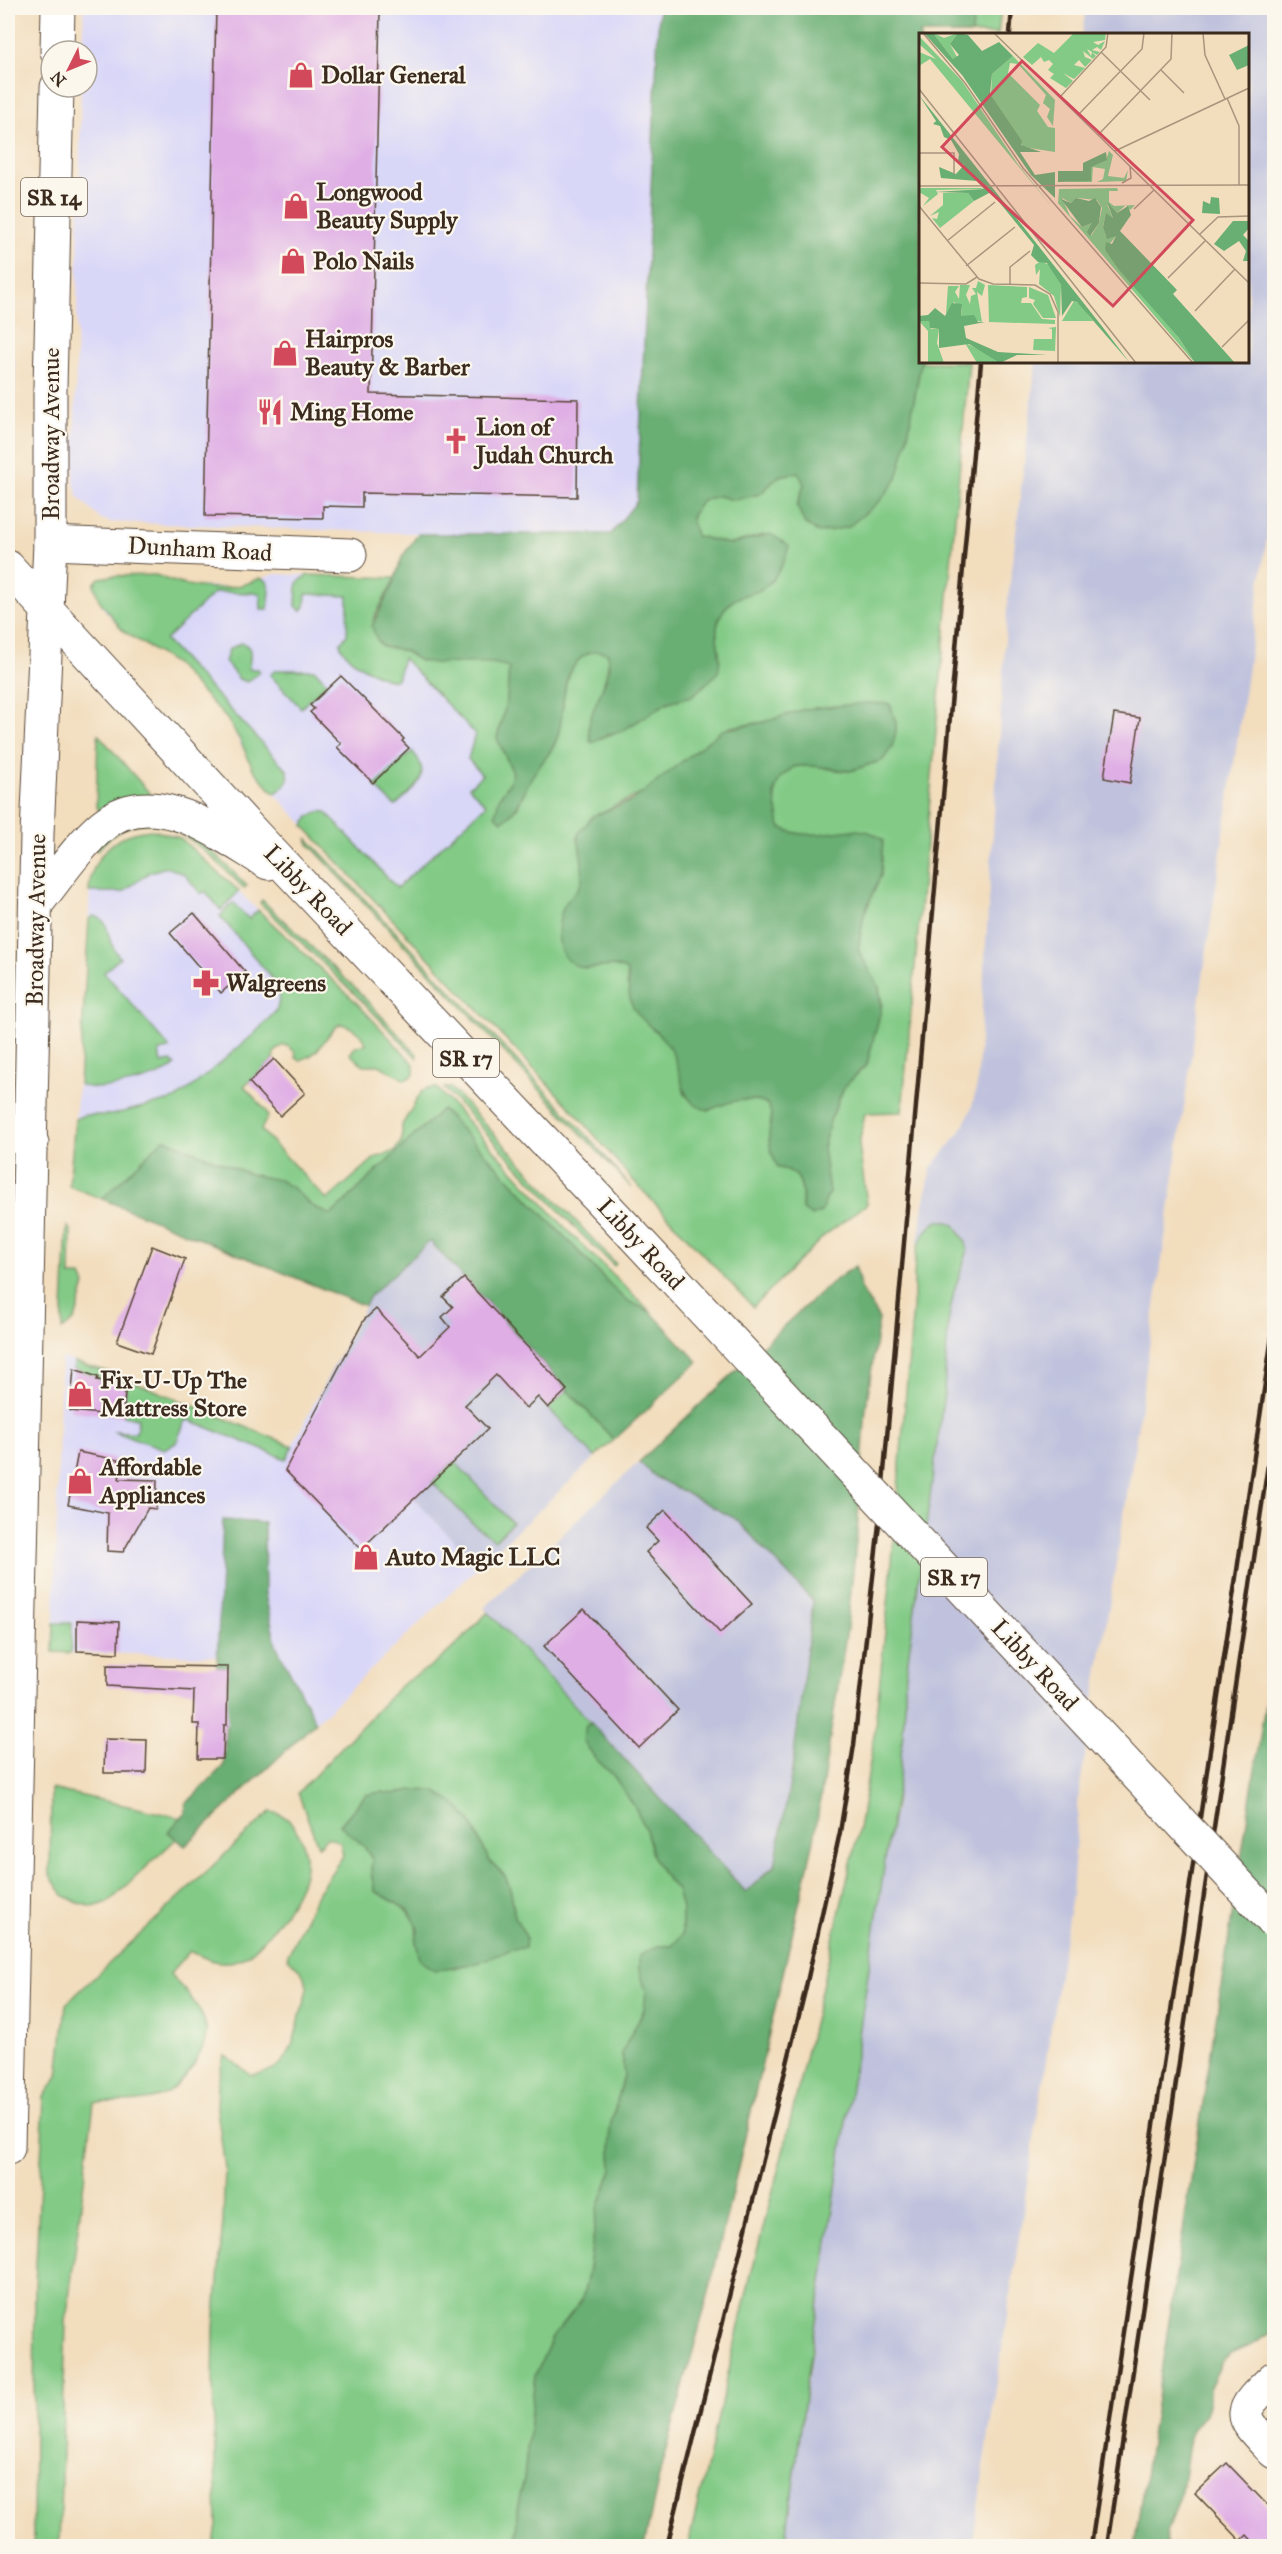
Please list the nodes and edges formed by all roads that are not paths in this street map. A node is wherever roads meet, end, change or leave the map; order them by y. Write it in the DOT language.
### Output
graph roads {
  1 [pos="58,8"];
  2 [pos="57,39"];
  3 [pos="57,99"];
  4 [pos="50,543"];
  5 [pos="350,555"];
  6 [pos="8,567"];
  7 [pos="48,610"];
  8 [pos="300,882"];
  9 [pos="37,903"];
  10 [pos="20,1138"];
  11 [pos="17,1399"];
  12 [pos="12,1707"];
  13 [pos="1275,1922"];
  14 [pos="9,1982"];
  15 [pos="8,2148"];
  16 [pos="1275,2378"];
  17 [pos="1275,2452"];
  1 -- 2 [label="main road"];
  3 -- 4 [label="main road, Broadway Avenue / SR 14"];
  4 -- 5 [label="main road, Dunham Road"];
  4 -- 7 [label="main road, Broadway Avenue / SR 14"];
  6 -- 7 [label="main road, Libby Road / SR 17"];
  7 -- 8 [label="main road, Libby Road / SR 17"];
  7 -- 9 [label="main road, Broadway Avenue / SR 14"];
  8 -- 9 [label="main road"];
  8 -- 13 [label="main road, Libby Road / SR 17, bridge"];
  9 -- 10 [label="main road, Broadway Avenue / SR 14"];
  10 -- 11 [label="main road, Broadway Avenue / SR 14"];
  11 -- 12 [label="main road, Broadway Avenue / SR 14"];
  12 -- 14 [label="main road, Broadway Avenue / SR 14"];
  14 -- 15 [label="main road, Broadway Avenue / SR 14"];
  16 -- 17 [label="main road"];
}
